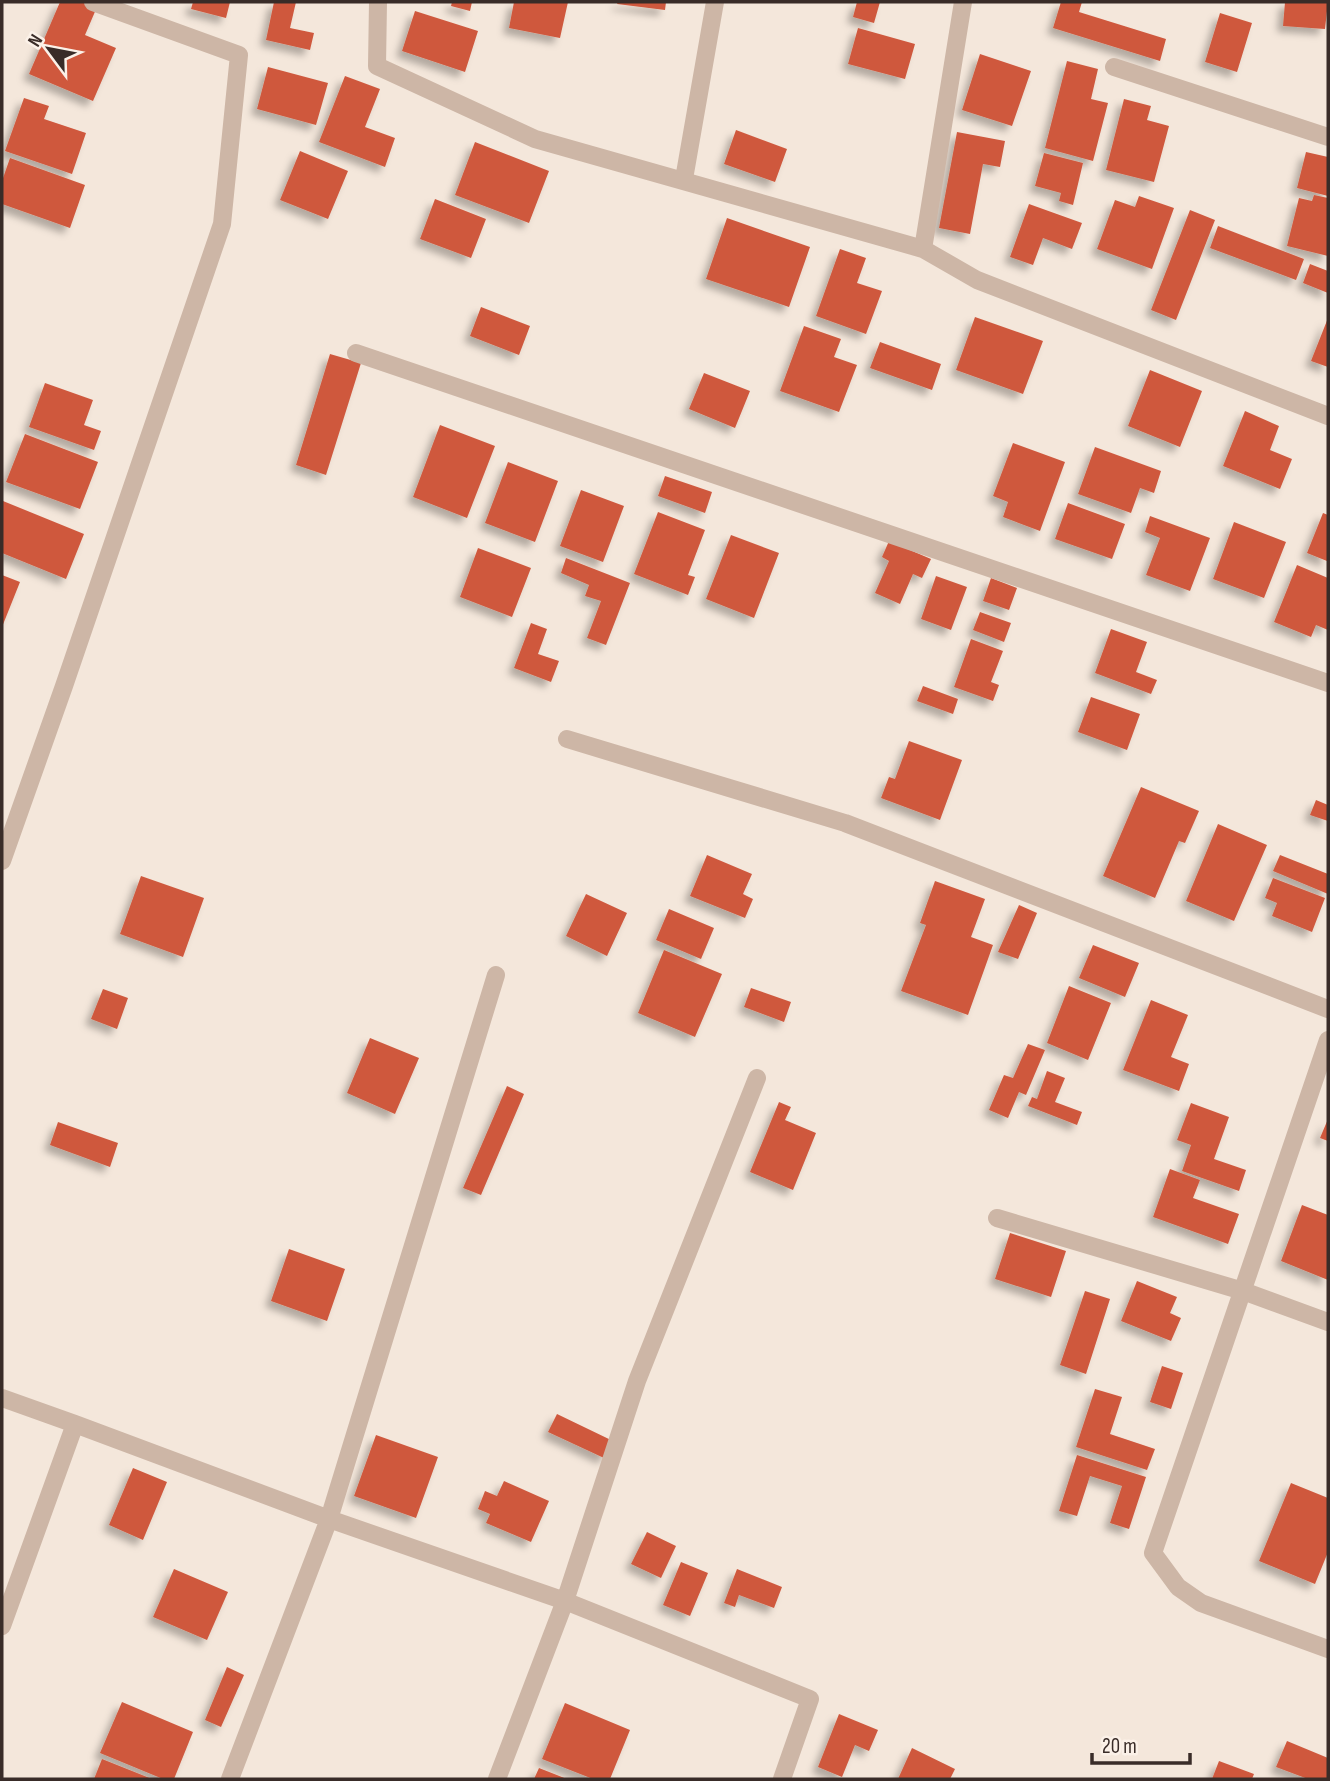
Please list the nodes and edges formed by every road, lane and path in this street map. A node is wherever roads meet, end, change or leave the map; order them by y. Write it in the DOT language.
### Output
graph roads {
  1 [pos="93,2"];
  2 [pos="377,2"];
  3 [pos="715,2"];
  4 [pos="963,2"];
  5 [pos="1114,67"];
  6 [pos="1328,137"];
  7 [pos="684,179"];
  8 [pos="923,249"];
  9 [pos="356,353"];
  10 [pos="1328,415"];
  11 [pos="1328,683"];
  12 [pos="567,739"];
  13 [pos="2,861"];
  14 [pos="496,975"];
  15 [pos="1328,1009"];
  16 [pos="1328,1040"];
  17 [pos="757,1078"];
  18 [pos="997,1218"];
  19 [pos="1243,1291"];
  20 [pos="1328,1321"];
  21 [pos="2,1398"];
  22 [pos="75,1423"];
  23 [pos="329,1519"];
  24 [pos="565,1601"];
  25 [pos="2,1626"];
  26 [pos="1328,1649"];
  27 [pos="230,1779"];
  28 [pos="497,1779"];
  29 [pos="782,1779"];
  1 -- 13 [label="street"];
  2 -- 7 [label="street"];
  3 -- 7 [label="street"];
  4 -- 8 [label="street"];
  5 -- 6 [label="street"];
  7 -- 8 [label="street"];
  8 -- 10 [label="street"];
  9 -- 11 [label="street"];
  12 -- 15 [label="street"];
  14 -- 23 [label="street"];
  16 -- 19 [label="street"];
  17 -- 24 [label="street"];
  18 -- 19 [label="street"];
  19 -- 20 [label="street"];
  19 -- 26 [label="street"];
  21 -- 22 [label="street"];
  22 -- 23 [label="street"];
  22 -- 25 [label="street"];
  23 -- 24 [label="street"];
  23 -- 27 [label="street"];
  24 -- 28 [label="street"];
  24 -- 29 [label="street"];
}
